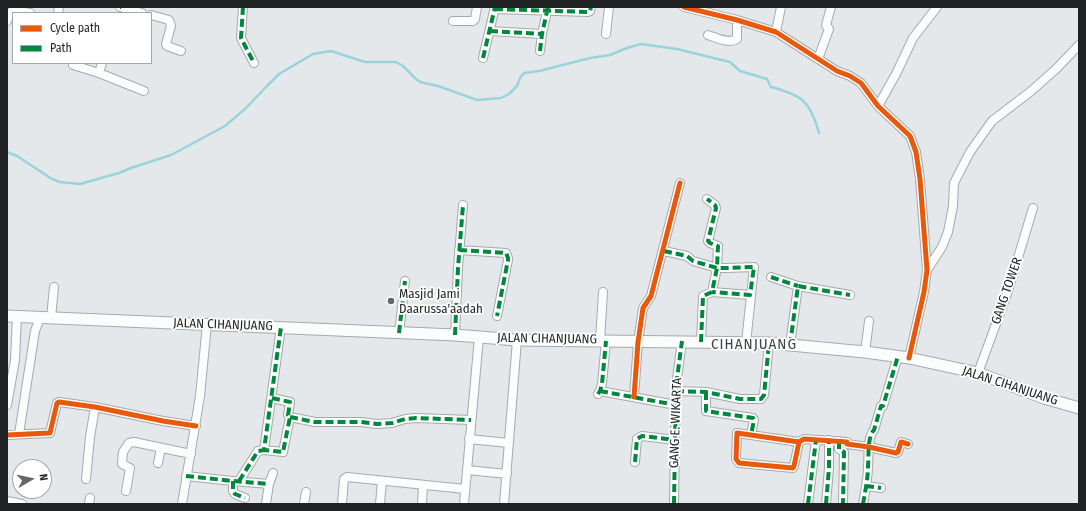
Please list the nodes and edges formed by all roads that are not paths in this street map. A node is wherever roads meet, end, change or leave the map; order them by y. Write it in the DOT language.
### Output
graph roads {
  1 [pos="120,7"];
  2 [pos="243,7"];
  3 [pos="477,7"];
  4 [pos="591,7"];
  5 [pos="609,7"];
  6 [pos="684,7"];
  7 [pos="781,7"];
  8 [pos="831,7"];
  9 [pos="937,7"];
  10 [pos="495,8"];
  11 [pos="10,9"];
  12 [pos="548,9"];
  13 [pos="26,12"];
  14 [pos="138,12"];
  15 [pos="152,15"];
  16 [pos="737,20"];
  17 [pos="7,21"];
  18 [pos="453,21"];
  19 [pos="490,31"];
  20 [pos="776,32"];
  21 [pos="542,34"];
  22 [pos="606,34"];
  23 [pos="708,35"];
  24 [pos="1079,45"];
  25 [pos="180,51"];
  26 [pos="540,51"];
  27 [pos="483,58"];
  28 [pos="818,59"];
  29 [pos="254,63"];
  30 [pos="102,64"];
  31 [pos="73,65"];
  32 [pos="99,73"];
  33 [pos="144,92"];
  34 [pos="878,106"];
  35 [pos="680,183"];
  36 [pos="707,199"];
  37 [pos="464,205"];
  38 [pos="1033,208"];
  39 [pos="459,250"];
  40 [pos="664,251"];
  41 [pos="717,268"];
  42 [pos="927,270"];
  43 [pos="771,278"];
  44 [pos="405,281"];
  45 [pos="798,286"];
  46 [pos="54,287"];
  47 [pos="603,292"];
  48 [pos="712,292"];
  49 [pos="750,295"];
  50 [pos="850,295"];
  51 [pos="12,316"];
  52 [pos="497,316"];
  53 [pos="45,318"];
  54 [pos="869,321"];
  55 [pos="207,324"];
  56 [pos="282,327"];
  57 [pos="398,333"];
  58 [pos="455,335"];
  59 [pos="478,337"];
  60 [pos="517,340"];
  61 [pos="603,341"];
  62 [pos="638,342"];
  63 [pos="682,342"];
  64 [pos="702,342"];
  65 [pos="746,343"];
  66 [pos="769,344"];
  67 [pos="790,345"];
  68 [pos="865,352"];
  69 [pos="903,357"];
  70 [pos="978,373"];
  71 [pos="676,391"];
  72 [pos="706,392"];
  73 [pos="8,395"];
  74 [pos="634,397"];
  75 [pos="272,398"];
  76 [pos="7,405"];
  77 [pos="676,405"];
  78 [pos="95,407"];
  79 [pos="1079,408"];
  80 [pos="290,417"];
  81 [pos="471,420"];
  82 [pos="196,426"];
  83 [pos="19,434"];
  84 [pos="7,435"];
  85 [pos="751,435"];
  86 [pos="469,439"];
  87 [pos="675,440"];
  88 [pos="816,440"];
  89 [pos="829,440"];
  90 [pos="839,441"];
  91 [pos="799,442"];
  92 [pos="509,443"];
  93 [pos="908,444"];
  94 [pos="869,447"];
  95 [pos="161,448"];
  96 [pos="264,450"];
  97 [pos="190,454"];
  98 [pos="635,462"];
  99 [pos="158,463"];
  100 [pos="467,470"];
  101 [pos="273,473"];
  102 [pos="507,474"];
  103 [pos="186,476"];
  104 [pos="86,479"];
  105 [pos="236,481"];
  106 [pos="382,481"];
  107 [pos="269,484"];
  108 [pos="423,485"];
  109 [pos="866,486"];
  110 [pos="881,488"];
  111 [pos="465,489"];
  112 [pos="126,492"];
  113 [pos="306,492"];
  114 [pos="245,498"];
  115 [pos="7,501"];
  116 [pos="22,504"];
  117 [pos="182,504"];
  118 [pos="266,504"];
  119 [pos="304,504"];
  120 [pos="342,504"];
  121 [pos="380,504"];
  122 [pos="422,504"];
  123 [pos="464,504"];
  124 [pos="504,504"];
  125 [pos="674,504"];
  126 [pos="808,504"];
  127 [pos="826,504"];
  128 [pos="843,504"];
  129 [pos="862,504"];
  1 -- 14 [label="street"];
  2 -- 29 [label="street"];
  3 -- 18 [label="street"];
  4 -- 12 [label="street"];
  5 -- 22 [label="street"];
  6 -- 16 [label="street"];
  7 -- 20 [label="street"];
  8 -- 28 [label="street"];
  9 -- 34 [label="street"];
  10 -- 12 [label="street"];
  10 -- 19 [label="street"];
  11 -- 13 [label="street"];
  11 -- 17 [label="street"];
  12 -- 21 [label="street"];
  15 -- 25 [label="street"];
  16 -- 20 [label="street"];
  16 -- 23 [label="street"];
  19 -- 21 [label="street"];
  19 -- 27 [label="street"];
  20 -- 28 [label="street"];
  21 -- 26 [label="street"];
  24 -- 42 [label="street"];
  28 -- 34 [label="street"];
  30 -- 32 [label="street"];
  31 -- 32 [label="street"];
  32 -- 33 [label="street"];
  34 -- 42 [label="street"];
  35 -- 40 [label="street"];
  36 -- 41 [label="street"];
  37 -- 39 [label="street"];
  38 -- 70 [label="street, GANG TOWER"];
  39 -- 52 [label="street"];
  39 -- 58 [label="street"];
  40 -- 41 [label="street"];
  40 -- 62 [label="street"];
  41 -- 48 [label="street"];
  41 -- 49 [label="street"];
  42 -- 69 [label="street"];
  43 -- 45 [label="street"];
  44 -- 57 [label="street"];
  45 -- 50 [label="street"];
  45 -- 67 [label="street"];
  46 -- 53 [label="street"];
  47 -- 61 [label="street"];
  48 -- 49 [label="street"];
  48 -- 64 [label="street"];
  49 -- 65 [label="street"];
  51 -- 53 [label="main road, JALAN CIHANJUANG"];
  51 -- 73 [label="street"];
  53 -- 55 [label="main road, JALAN CIHANJUANG"];
  53 -- 83 [label="street"];
  54 -- 68 [label="street"];
  55 -- 56 [label="main road, JALAN CIHANJUANG"];
  55 -- 82 [label="street"];
  56 -- 57 [label="main road, JALAN CIHANJUANG"];
  56 -- 75 [label="street"];
  57 -- 58 [label="main road, JALAN CIHANJUANG"];
  58 -- 59 [label="main road, JALAN CIHANJUANG"];
  59 -- 60 [label="main road, JALAN CIHANJUANG"];
  59 -- 81 [label="street"];
  60 -- 61 [label="main road, JALAN CIHANJUANG"];
  60 -- 92 [label="street"];
  61 -- 62 [label="main road, JALAN CIHANJUANG"];
  61 -- 74 [label="street"];
  62 -- 63 [label="main road, JALAN CIHANJUANG"];
  62 -- 74 [label="street"];
  63 -- 64 [label="main road, JALAN CIHANJUANG"];
  63 -- 71 [label="street, GANG E. WIKARTA"];
  64 -- 65 [label="main road, JALAN CIHANJUANG"];
  65 -- 66 [label="main road, JALAN CIHANJUANG"];
  66 -- 67 [label="main road, JALAN CIHANJUANG"];
  66 -- 72 [label="street"];
  67 -- 68 [label="main road, JALAN CIHANJUANG"];
  68 -- 69 [label="main road, JALAN CIHANJUANG"];
  69 -- 70 [label="main road, JALAN CIHANJUANG"];
  69 -- 94 [label="street"];
  70 -- 79 [label="main road, JALAN CIHANJUANG"];
  71 -- 72 [label="street"];
  71 -- 77 [label="street, GANG E. WIKARTA"];
  72 -- 85 [label="street"];
  73 -- 76 [label="street"];
  74 -- 77 [label="street"];
  75 -- 80 [label="street"];
  75 -- 96 [label="street"];
  77 -- 87 [label="street, GANG E. WIKARTA"];
  78 -- 82 [label="street"];
  78 -- 83 [label="street"];
  78 -- 104 [label="street"];
  80 -- 81 [label="street"];
  80 -- 96 [label="street"];
  81 -- 86 [label="street"];
  82 -- 97 [label="street"];
  83 -- 84 [label="street"];
  85 -- 91 [label="street"];
  85 -- 91 [label="street"];
  86 -- 92 [label="street"];
  86 -- 100 [label="street"];
  87 -- 98 [label="street"];
  87 -- 125 [label="street, GANG E. WIKARTA"];
  88 -- 89 [label="street"];
  88 -- 91 [label="street"];
  88 -- 126 [label="street"];
  89 -- 90 [label="street"];
  89 -- 127 [label="street"];
  90 -- 94 [label="street"];
  90 -- 128 [label="street"];
  92 -- 102 [label="street"];
  93 -- 94 [label="street"];
  94 -- 109 [label="street"];
  95 -- 97 [label="street"];
  95 -- 99 [label="street"];
  95 -- 112 [label="street"];
  96 -- 105 [label="street"];
  97 -- 103 [label="street"];
  100 -- 102 [label="street"];
  100 -- 111 [label="street"];
  101 -- 107 [label="street"];
  102 -- 124 [label="street"];
  103 -- 105 [label="street"];
  103 -- 117 [label="street"];
  105 -- 107 [label="street"];
  105 -- 114 [label="street"];
  106 -- 108 [label="street"];
  106 -- 120 [label="street"];
  106 -- 121 [label="street"];
  107 -- 118 [label="street"];
  108 -- 111 [label="street"];
  108 -- 122 [label="street"];
  109 -- 110 [label="street"];
  109 -- 129 [label="street"];
  111 -- 123 [label="street"];
  113 -- 119 [label="street"];
  115 -- 116 [label="street"];
}
